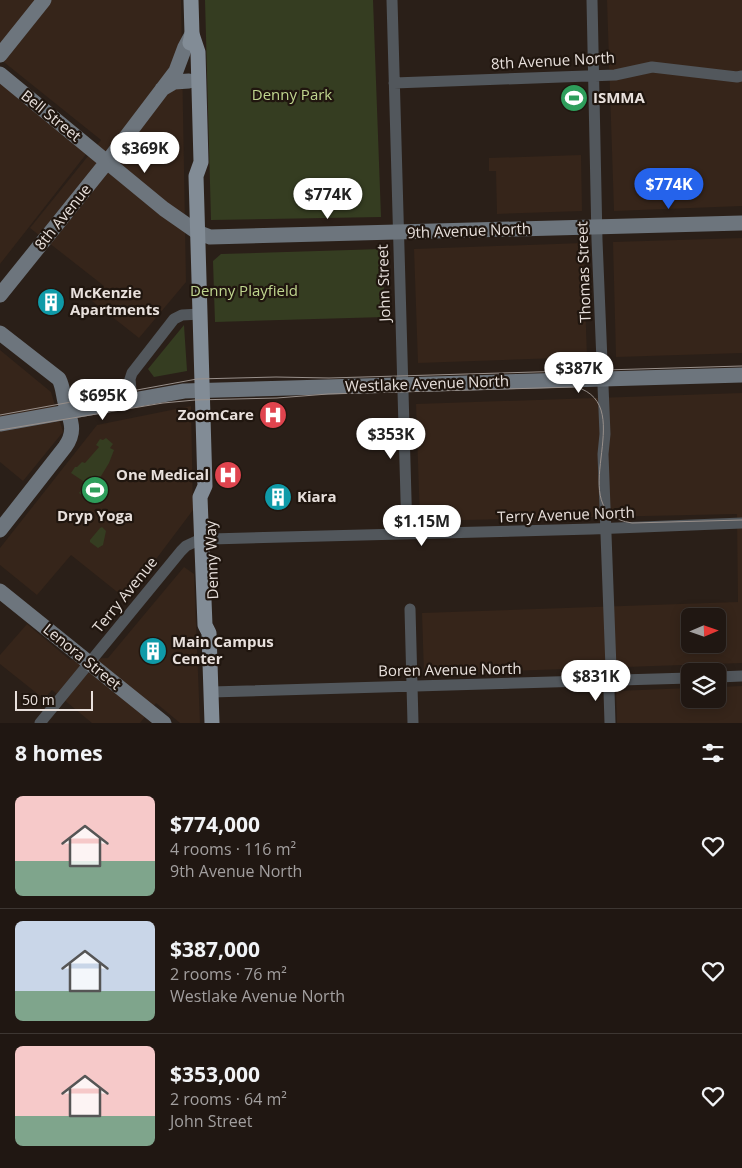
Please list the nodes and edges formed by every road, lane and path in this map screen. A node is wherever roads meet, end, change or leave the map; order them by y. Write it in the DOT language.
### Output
graph roads {
  1 [pos="44,0"];
  2 [pos="191,0"];
  3 [pos="392,0"];
  4 [pos="592,0"];
  5 [pos="192,34"];
  6 [pos="0,54"];
  7 [pos="0,74"];
  8 [pos="594,76"];
  9 [pos="742,76"];
  10 [pos="189,81"];
  11 [pos="394,83"];
  12 [pos="161,90"];
  13 [pos="107,162"];
  14 [pos="196,176"];
  15 [pos="742,223"];
  16 [pos="597,227"];
  17 [pos="197,232"];
  18 [pos="398,233"];
  19 [pos="0,295"];
  20 [pos="200,314"];
  21 [pos="0,333"];
  22 [pos="742,375"];
  23 [pos="603,379"];
  24 [pos="402,384"];
  25 [pos="202,390"];
  26 [pos="132,401"];
  27 [pos="69,412"];
  28 [pos="0,424"];
  29 [pos="742,524"];
  30 [pos="606,529"];
  31 [pos="0,530"];
  32 [pos="407,534"];
  33 [pos="206,539"];
  34 [pos="0,591"];
  35 [pos="410,609"];
  36 [pos="89,663"];
  37 [pos="742,676"];
  38 [pos="726,677"];
  39 [pos="681,678"];
  40 [pos="610,681"];
  41 [pos="413,686"];
  42 [pos="211,692"];
  43 [pos="40,723"];
  44 [pos="164,723"];
  45 [pos="212,723"];
  46 [pos="413,723"];
  47 [pos="610,723"];
  1 -- 6 [label="main road"];
  2 -- 5 [label="main road, Denny Way"];
  3 -- 11 [label="street, John Street"];
  4 -- 8 [label="street, Thomas Street"];
  5 -- 10 [label="main road, Denny Way"];
  5 -- 12 [label="main road, 8th Avenue"];
  5 -- 14 [label="main road, Denny Way"];
  7 -- 13 [label="main road, Bell Street"];
  8 -- 9 [label="street, 8th Avenue North"];
  8 -- 11 [label="street, 8th Avenue North"];
  8 -- 16 [label="street, Thomas Street"];
  10 -- 12 [label="main road"];
  10 -- 14 [label="main road, Denny Way"];
  11 -- 18 [label="street, John Street"];
  12 -- 13 [label="main road, 8th Avenue"];
  13 -- 17 [label="main road, Bell Street"];
  13 -- 19 [label="main road, 8th Avenue"];
  14 -- 17 [label="main road, Denny Way"];
  15 -- 16 [label="main road, 9th Avenue North"];
  16 -- 18 [label="main road, 9th Avenue North"];
  16 -- 23 [label="street, Thomas Street"];
  17 -- 18 [label="main road, 9th Avenue North"];
  17 -- 20 [label="main road, Denny Way"];
  18 -- 24 [label="street, John Street"];
  20 -- 25 [label="main road, Denny Way"];
  20 -- 26 [label="street"];
  21 -- 27 [label="main road"];
  22 -- 23 [label="main road, Westlake Avenue North"];
  23 -- 24 [label="main road, Westlake Avenue North"];
  23 -- 30 [label="street, Thomas Street"];
  24 -- 25 [label="main road, Westlake Avenue North"];
  24 -- 32 [label="street, John Street"];
  25 -- 26 [label="main road, Westlake Avenue North"];
  25 -- 33 [label="main road, Denny Way"];
  26 -- 27 [label="main road, Westlake Avenue North"];
  27 -- 28 [label="main road, Westlake Avenue North"];
  27 -- 31 [label="main road"];
  29 -- 30 [label="street, Terry Avenue North"];
  30 -- 32 [label="street, Terry Avenue North"];
  30 -- 40 [label="street, Thomas Street"];
  32 -- 33 [label="street, Terry Avenue North"];
  33 -- 36 [label="street, Terry Avenue"];
  33 -- 42 [label="main road, Denny Way"];
  34 -- 36 [label="main road, Lenora Street"];
  35 -- 41 [label="street"];
  36 -- 43 [label="street, Terry Avenue"];
  36 -- 44 [label="main road, Lenora Street"];
  37 -- 38 [label="street"];
  39 -- 40 [label="street, Boren Avenue North"];
  40 -- 41 [label="street, Boren Avenue North"];
  40 -- 47 [label="street, Thomas Street"];
  41 -- 42 [label="street, Boren Avenue North"];
  41 -- 46 [label="street"];
  42 -- 45 [label="main road, Denny Way"];
}
